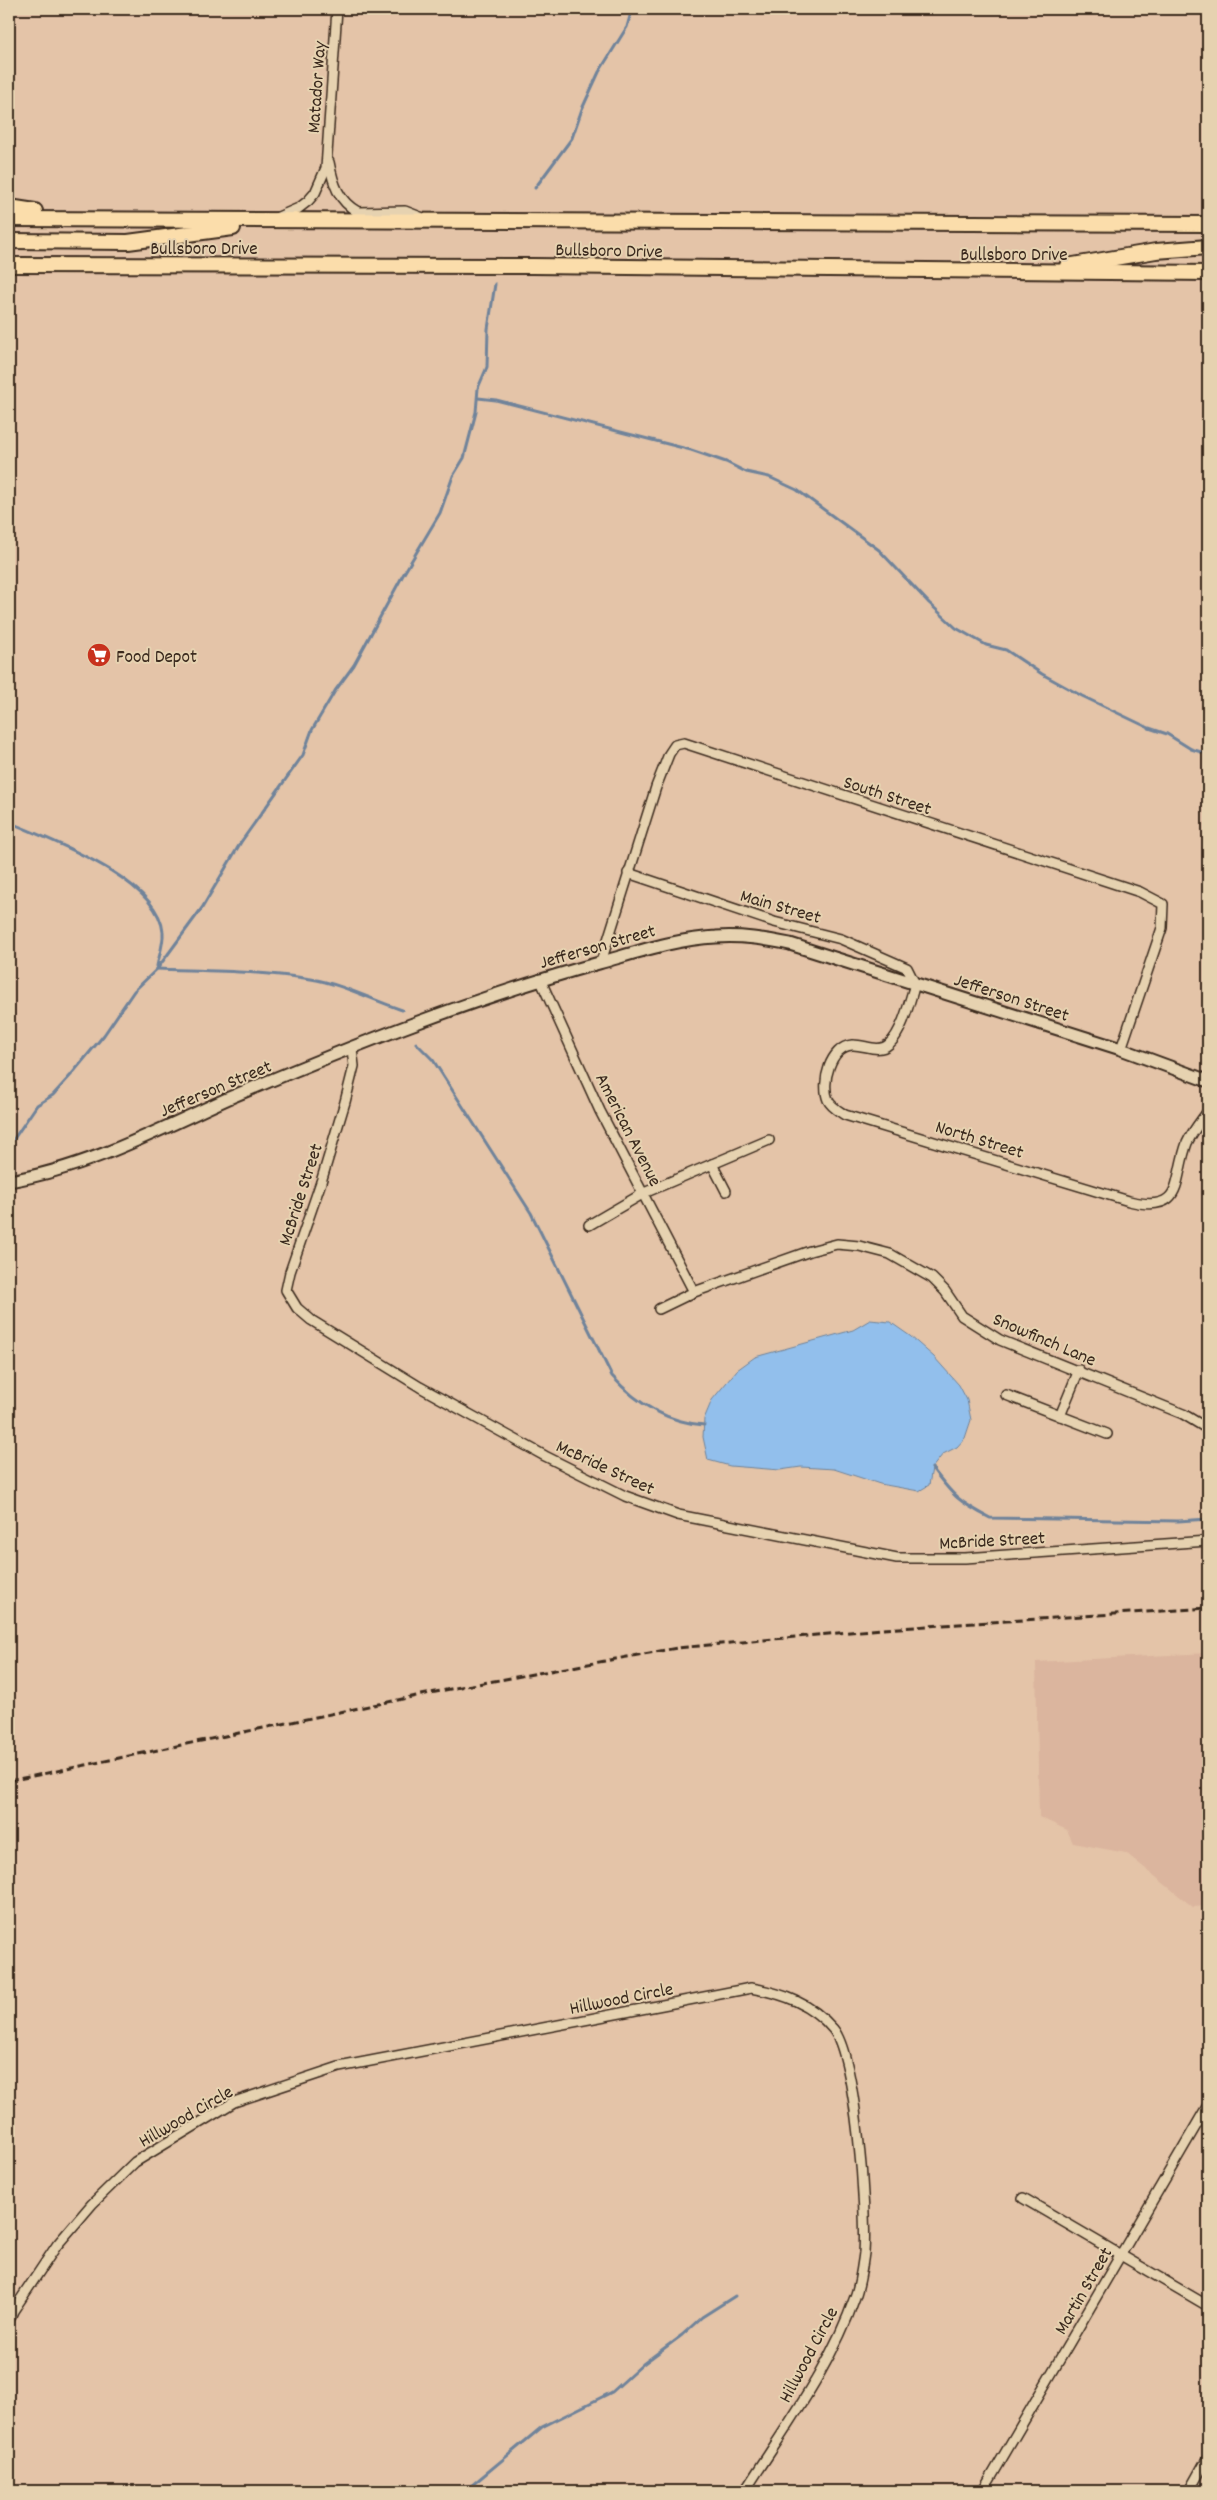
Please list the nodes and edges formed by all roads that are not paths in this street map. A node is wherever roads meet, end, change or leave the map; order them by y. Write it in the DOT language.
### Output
graph roads {
  1 [pos="337,9"];
  2 [pos="328,144"];
  3 [pos="9,207"];
  4 [pos="9,219"];
  5 [pos="89,220"];
  6 [pos="272,221"];
  7 [pos="434,222"];
  8 [pos="1208,224"];
  9 [pos="9,241"];
  10 [pos="1208,248"];
  11 [pos="9,264"];
  12 [pos="1039,272"];
  13 [pos="1208,273"];
  14 [pos="628,873"];
  15 [pos="601,962"];
  16 [pos="540,979"];
  17 [pos="915,984"];
  18 [pos="1121,1049"];
  19 [pos="352,1050"];
  20 [pos="1208,1081"];
  21 [pos="1208,1111"];
  22 [pos="769,1140"];
  23 [pos="712,1164"];
  24 [pos="9,1180"];
  25 [pos="726,1192"];
  26 [pos="644,1193"];
  27 [pos="588,1225"];
  28 [pos="694,1292"];
  29 [pos="659,1309"];
  30 [pos="1079,1370"];
  31 [pos="1006,1395"];
  32 [pos="1060,1416"];
  33 [pos="1208,1429"];
  34 [pos="1107,1434"];
  35 [pos="1208,1541"];
  36 [pos="1208,2105"];
  37 [pos="1023,2198"];
  38 [pos="1121,2254"];
  39 [pos="1208,2306"];
  40 [pos="9,2320"];
  41 [pos="1208,2457"];
  42 [pos="745,2491"];
  43 [pos="983,2491"];
  44 [pos="1189,2491"];
  1 -- 2 [label="street, Matador Way"];
  2 -- 6 [label="street, Matador Way"];
  2 -- 7 [label="street"];
  3 -- 5 [label="main road"];
  4 -- 5 [label="main road, Bullsboro Drive"];
  5 -- 6 [label="main road, Bullsboro Drive"];
  6 -- 7 [label="main road, Bullsboro Drive"];
  6 -- 9 [label="main road"];
  7 -- 8 [label="main road, Bullsboro Drive"];
  10 -- 12 [label="main road"];
  11 -- 12 [label="main road, Bullsboro Drive"];
  12 -- 13 [label="main road, Bullsboro Drive"];
  14 -- 15 [label="street, South Street"];
  14 -- 17 [label="street, Main Street"];
  14 -- 18 [label="street, South Street"];
  15 -- 16 [label="street, Jefferson Street"];
  15 -- 17 [label="street, Jefferson Street"];
  16 -- 19 [label="street, Jefferson Street"];
  16 -- 26 [label="street, American Avenue"];
  17 -- 18 [label="street, Jefferson Street"];
  17 -- 21 [label="street, North Street"];
  18 -- 20 [label="street, Jefferson Street"];
  19 -- 24 [label="street, Jefferson Street"];
  19 -- 35 [label="street, McBride Street"];
  22 -- 23 [label="street"];
  23 -- 25 [label="street"];
  23 -- 26 [label="street"];
  26 -- 27 [label="street"];
  26 -- 28 [label="street, American Avenue"];
  28 -- 29 [label="street, Snowfinch Lane"];
  28 -- 30 [label="street, Snowfinch Lane"];
  30 -- 32 [label="street"];
  30 -- 33 [label="street, Snowfinch Lane"];
  31 -- 32 [label="street"];
  32 -- 34 [label="street"];
  36 -- 38 [label="street, Martin Street"];
  37 -- 38 [label="street"];
  38 -- 39 [label="street"];
  38 -- 43 [label="street, Martin Street"];
  40 -- 42 [label="street, Hillwood Circle"];
  41 -- 44 [label="street"];
}
